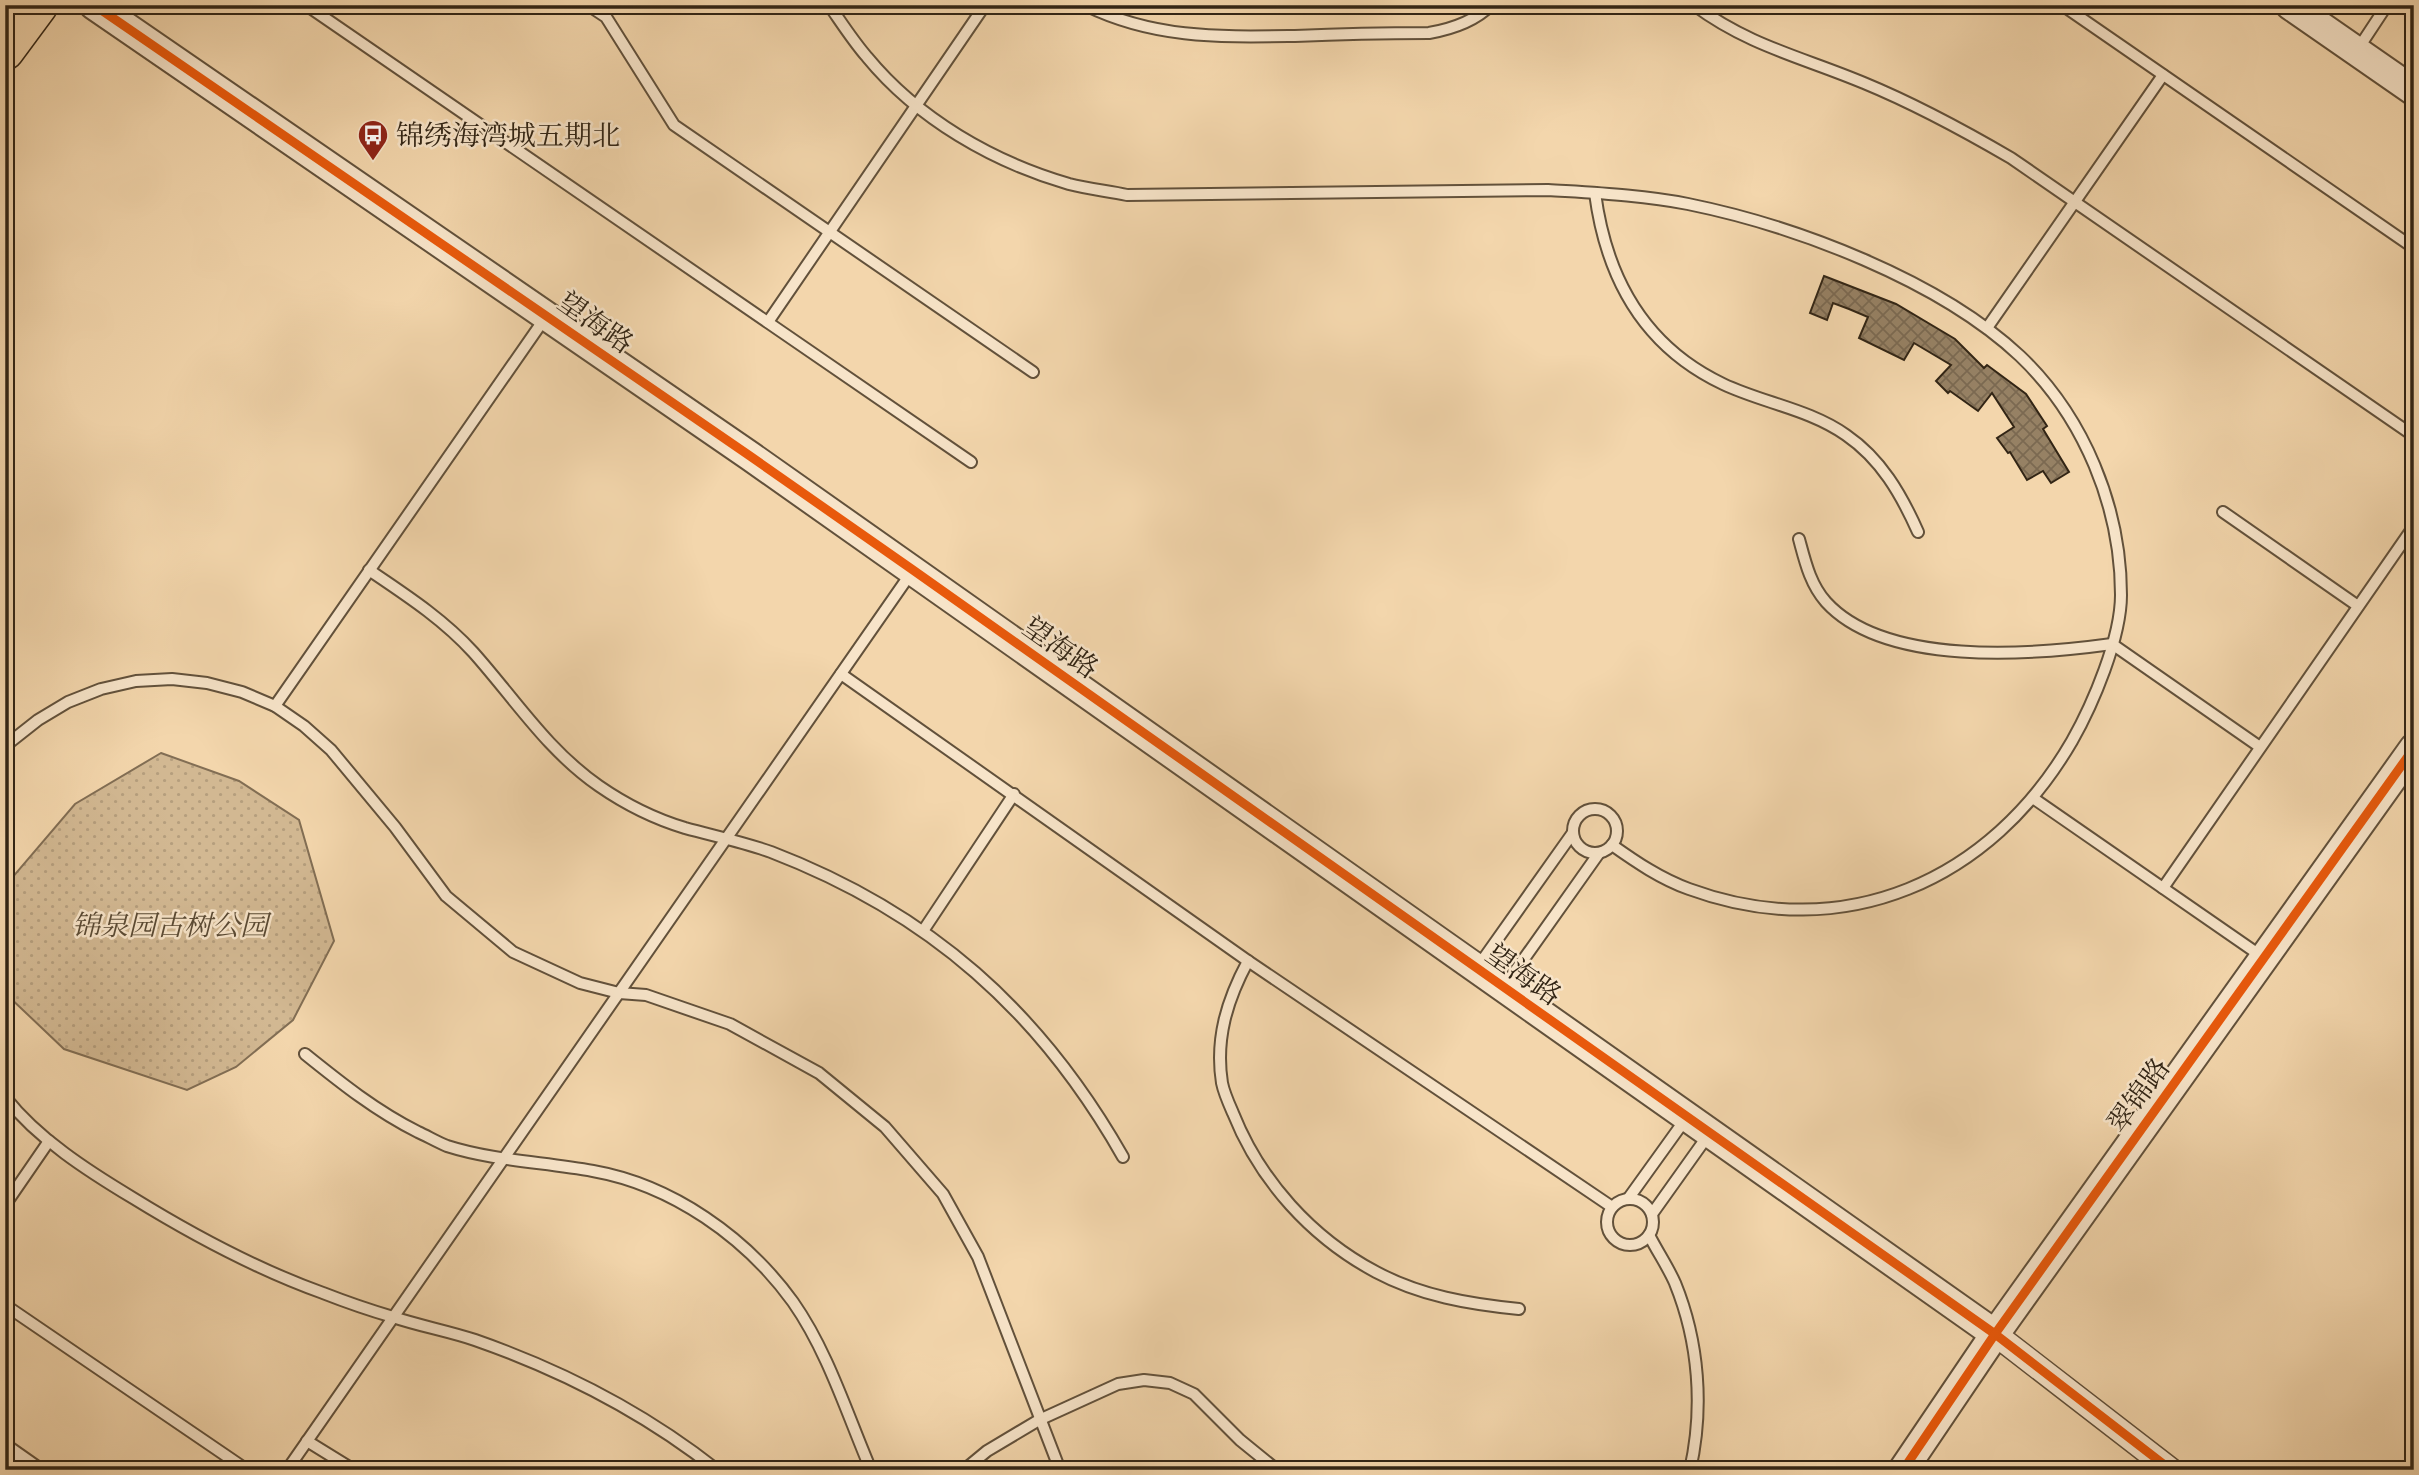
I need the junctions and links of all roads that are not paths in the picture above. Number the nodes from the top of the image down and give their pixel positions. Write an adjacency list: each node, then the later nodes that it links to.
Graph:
1 (39, 5): 13 (highway)
2 (94, 5): 22 (street, 望海路)
3 (306, 5): 23 (lane)
4 (588, 5): 20 (lane)
5 (829, 5): 17 (lane)
6 (985, 5): 17 (lane)
7 (1085, 5): 8 (lane)
8 (1492, 5)
9 (1694, 5): 19 (lane)
10 (2062, 5): 15 (lane)
11 (2290, 5): 14 (street)
12 (2387, 5): 14 (lane)
13 (5, 51)
14 (2356, 51): 16 (street)
15 (2163, 75): 19 (lane); 21 (lane)
16 (2414, 91)
17 (916, 106): 18 (lane); 20 (lane)
18 (1595, 193): 24 (lane); 30 (lane)
19 (2074, 202): 24 (lane); 26 (lane)
20 (830, 232): 23 (lane); 25 (lane)
21 (2414, 248)
22 (547, 316): 32 (lane); 33 (street, 望海路)
23 (768, 322): 27 (lane)
24 (1987, 328): 35 (lane)
25 (1033, 372)
26 (2414, 436)
27 (971, 462)
28 (2223, 512): 34 (lane)
29 (2414, 526): 34 (lane)
30 (1919, 532)
31 (1799, 538): 35 (lane)
32 (369, 570): 37 (lane); 44 (lane)
33 (913, 570): 36 (lane); 51 (street, 望海路)
34 (2358, 606): 39 (lane)
35 (2112, 645): 39 (lane); 42 (lane)
36 (841, 674): 41 (lane); 44 (lane)
37 (275, 706): 38 (lane); 53 (lane)
38 (5, 746)
39 (2260, 747): 47 (lane)
40 (2414, 748): 49 (street, 翠锦路)
41 (1014, 794): 48 (lane); 50 (lane)
42 (2033, 799): 45 (lane); 47 (lane)
43 (1573, 834): 45 (lane); 46 (lane); 51 (lane)
44 (726, 838): 48 (lane); 53 (lane)
45 (1612, 845): 46 (lane)
46 (1599, 853): 52 (lane)
47 (2163, 888): 49 (lane)
48 (923, 931): 59 (lane)
49 (2264, 958): 69 (street, 翠锦路)
50 (1248, 961): 63 (lane); 67 (lane)
51 (1477, 968): 52 (street, 望海路)
52 (1504, 987): 56 (street, 望海路)
53 (619, 993): 60 (lane); 70 (lane)
54 (305, 1054): 60 (lane)
55 (5, 1097): 58 (lane)
56 (1687, 1117): 57 (street, 望海路); 61 (lane)
57 (1710, 1133): 64 (lane); 69 (street, 望海路)
58 (49, 1141): 62 (lane); 68 (lane)
59 (1124, 1157)
60 (504, 1158): 68 (lane); 80 (lane)
61 (1628, 1199): 63 (lane); 64 (lane)
62 (5, 1205)
63 (1612, 1207): 65 (lane)
64 (1652, 1214): 65 (lane)
65 (1649, 1235): 84 (lane)
66 (5, 1305): 76 (lane)
67 (1519, 1309)
68 (393, 1318): 71 (lane); 79 (lane)
69 (1995, 1334): 85 (street, 翠锦路); 86 (street)
70 (1039, 1420): 81 (lane); 82 (lane); 83 (lane)
71 (307, 1441): 77 (lane); 78 (lane)
72 (5, 1444): 75 (lane)
73 (5, 1451): 74 (lane)
74 (28, 1470)
75 (42, 1470)
76 (247, 1470)
77 (287, 1470)
78 (355, 1470)
79 (717, 1470)
80 (871, 1470)
81 (964, 1470)
82 (1060, 1470)
83 (1277, 1470)
84 (1690, 1470)
85 (1903, 1470)
86 (2171, 1470)

